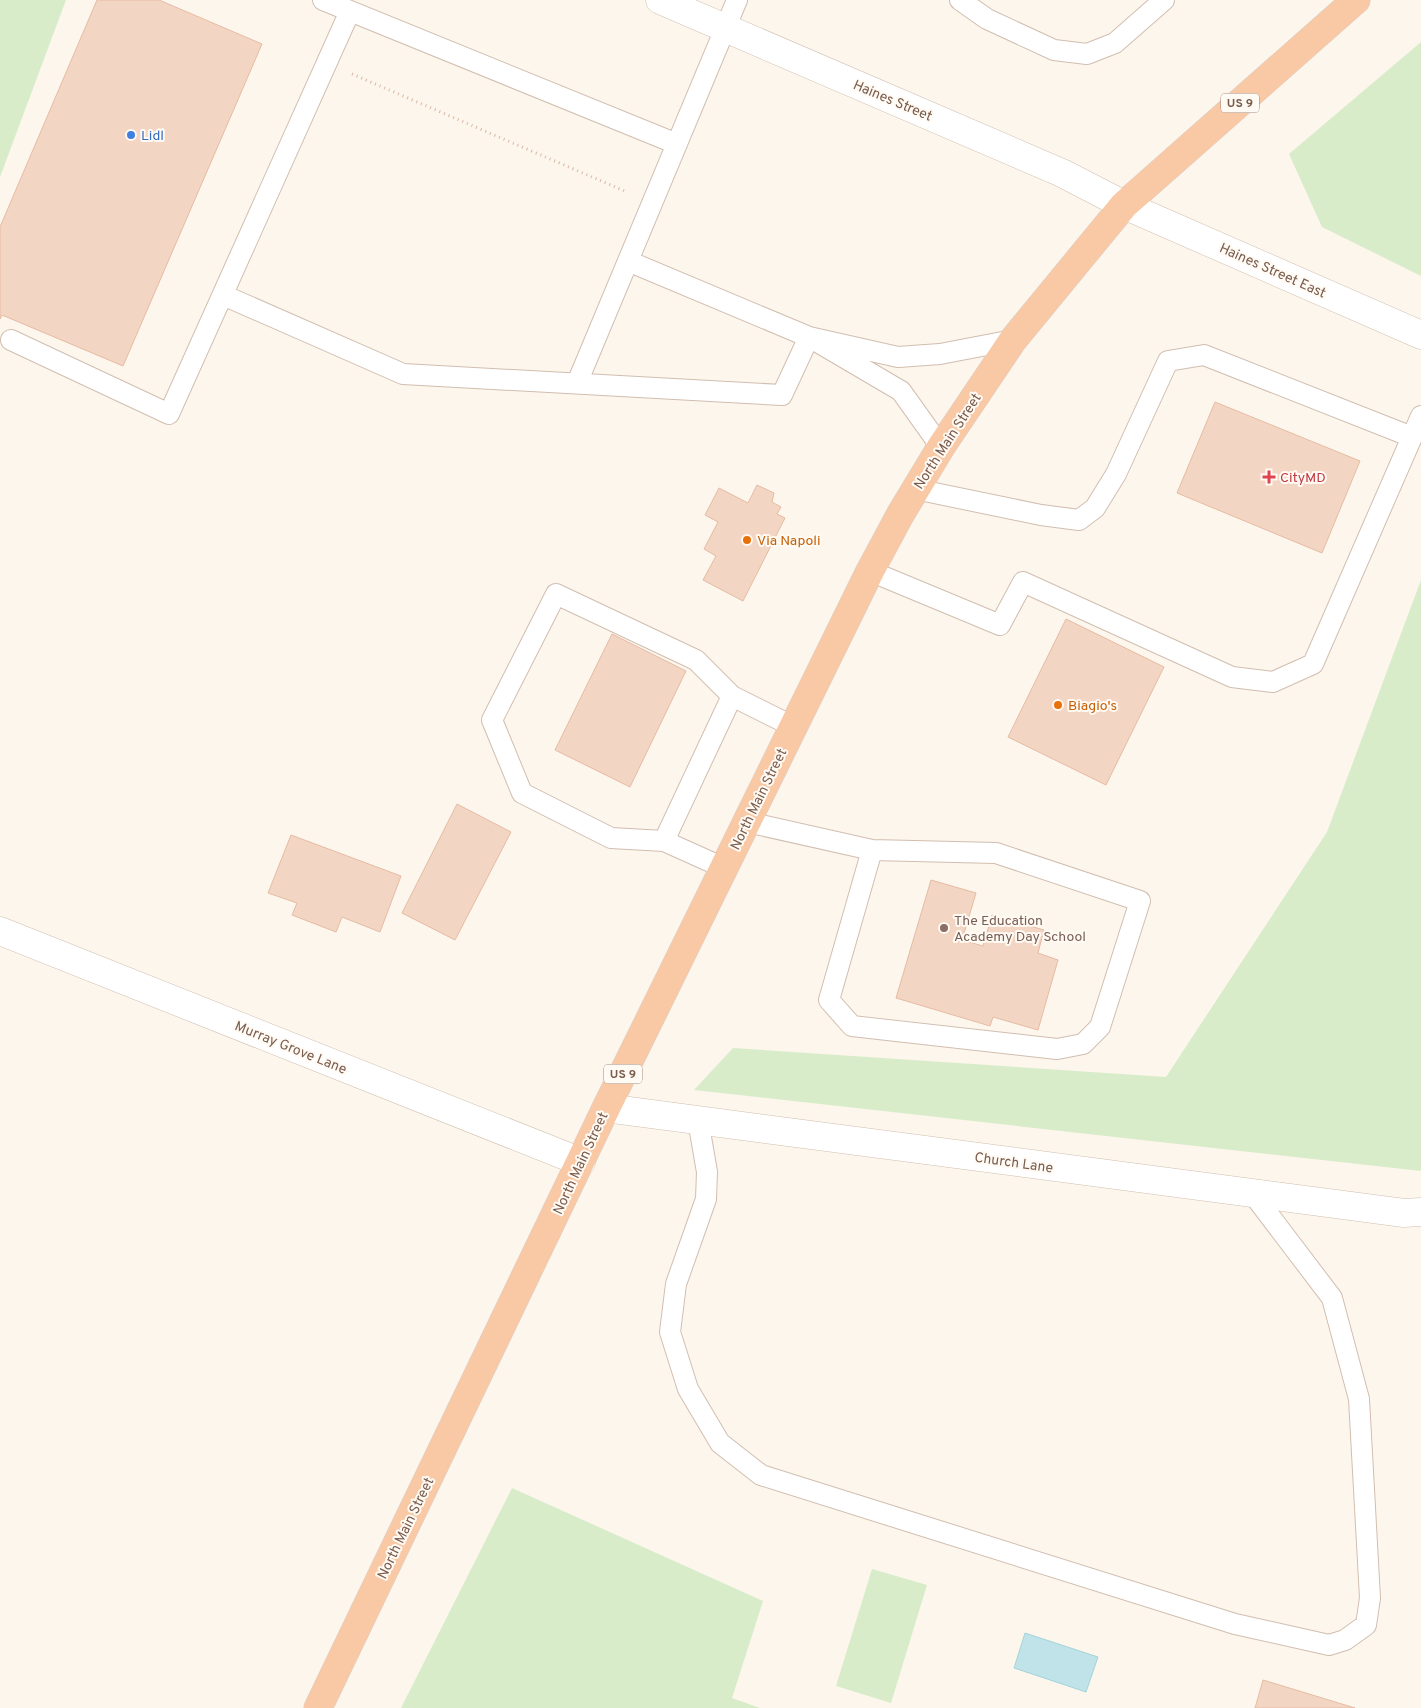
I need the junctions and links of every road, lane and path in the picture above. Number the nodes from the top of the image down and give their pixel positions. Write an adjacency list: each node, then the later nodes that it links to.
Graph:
1 (323, 0): 7 (lane)
2 (660, 0): 8 (street, Haines Street)
3 (737, 0): 8 (lane)
4 (960, 0): 5 (lane)
5 (1164, 0)
6 (1356, 0): 12 (highway, North Main Street / US 9)
7 (350, 11): 10 (lane); 14 (lane)
8 (725, 27): 10 (lane); 12 (street, Haines Street)
9 (352, 73): 11 (path)
10 (677, 144): 13 (lane)
11 (629, 193)
12 (1124, 205): 15 (street, Haines Street East); 18 (highway, North Main Street / US 9)
13 (628, 261): 16 (lane); 19 (lane)
14 (222, 295): 17 (lane); 19 (lane)
15 (1421, 335)
16 (809, 337): 18 (lane); 19 (lane); 22 (lane)
17 (11, 340)
18 (1013, 340): 22 (highway, North Main Street / US 9)
19 (577, 383)
20 (1421, 416): 21 (lane)
21 (1412, 437): 23 (lane); 24 (lane)
22 (941, 447): 23 (highway, North Main Street / US 9)
23 (915, 489): 24 (highway, North Main Street / US 9)
24 (870, 571): 26 (highway, North Main Street / US 9)
25 (732, 696): 26 (lane); 28 (lane); 28 (lane)
26 (794, 727): 27 (highway, North Main Street / US 9)
27 (747, 822): 29 (lane); 30 (highway, North Main Street / US 9)
28 (664, 841): 30 (lane)
29 (872, 850): 29 (lane)
30 (724, 868): 32 (highway, North Main Street / US 9)
31 (0, 931): 34 (street, Murray Grove Lane)
32 (606, 1108): 33 (street, Church Lane); 34 (highway, North Main Street / US 9)
33 (698, 1120): 35 (street, Church Lane); 35 (lane)
34 (581, 1162): 37 (highway, North Main Street / US 9)
35 (1253, 1194): 36 (street, Church Lane)
36 (1421, 1212)
37 (318, 1708)

